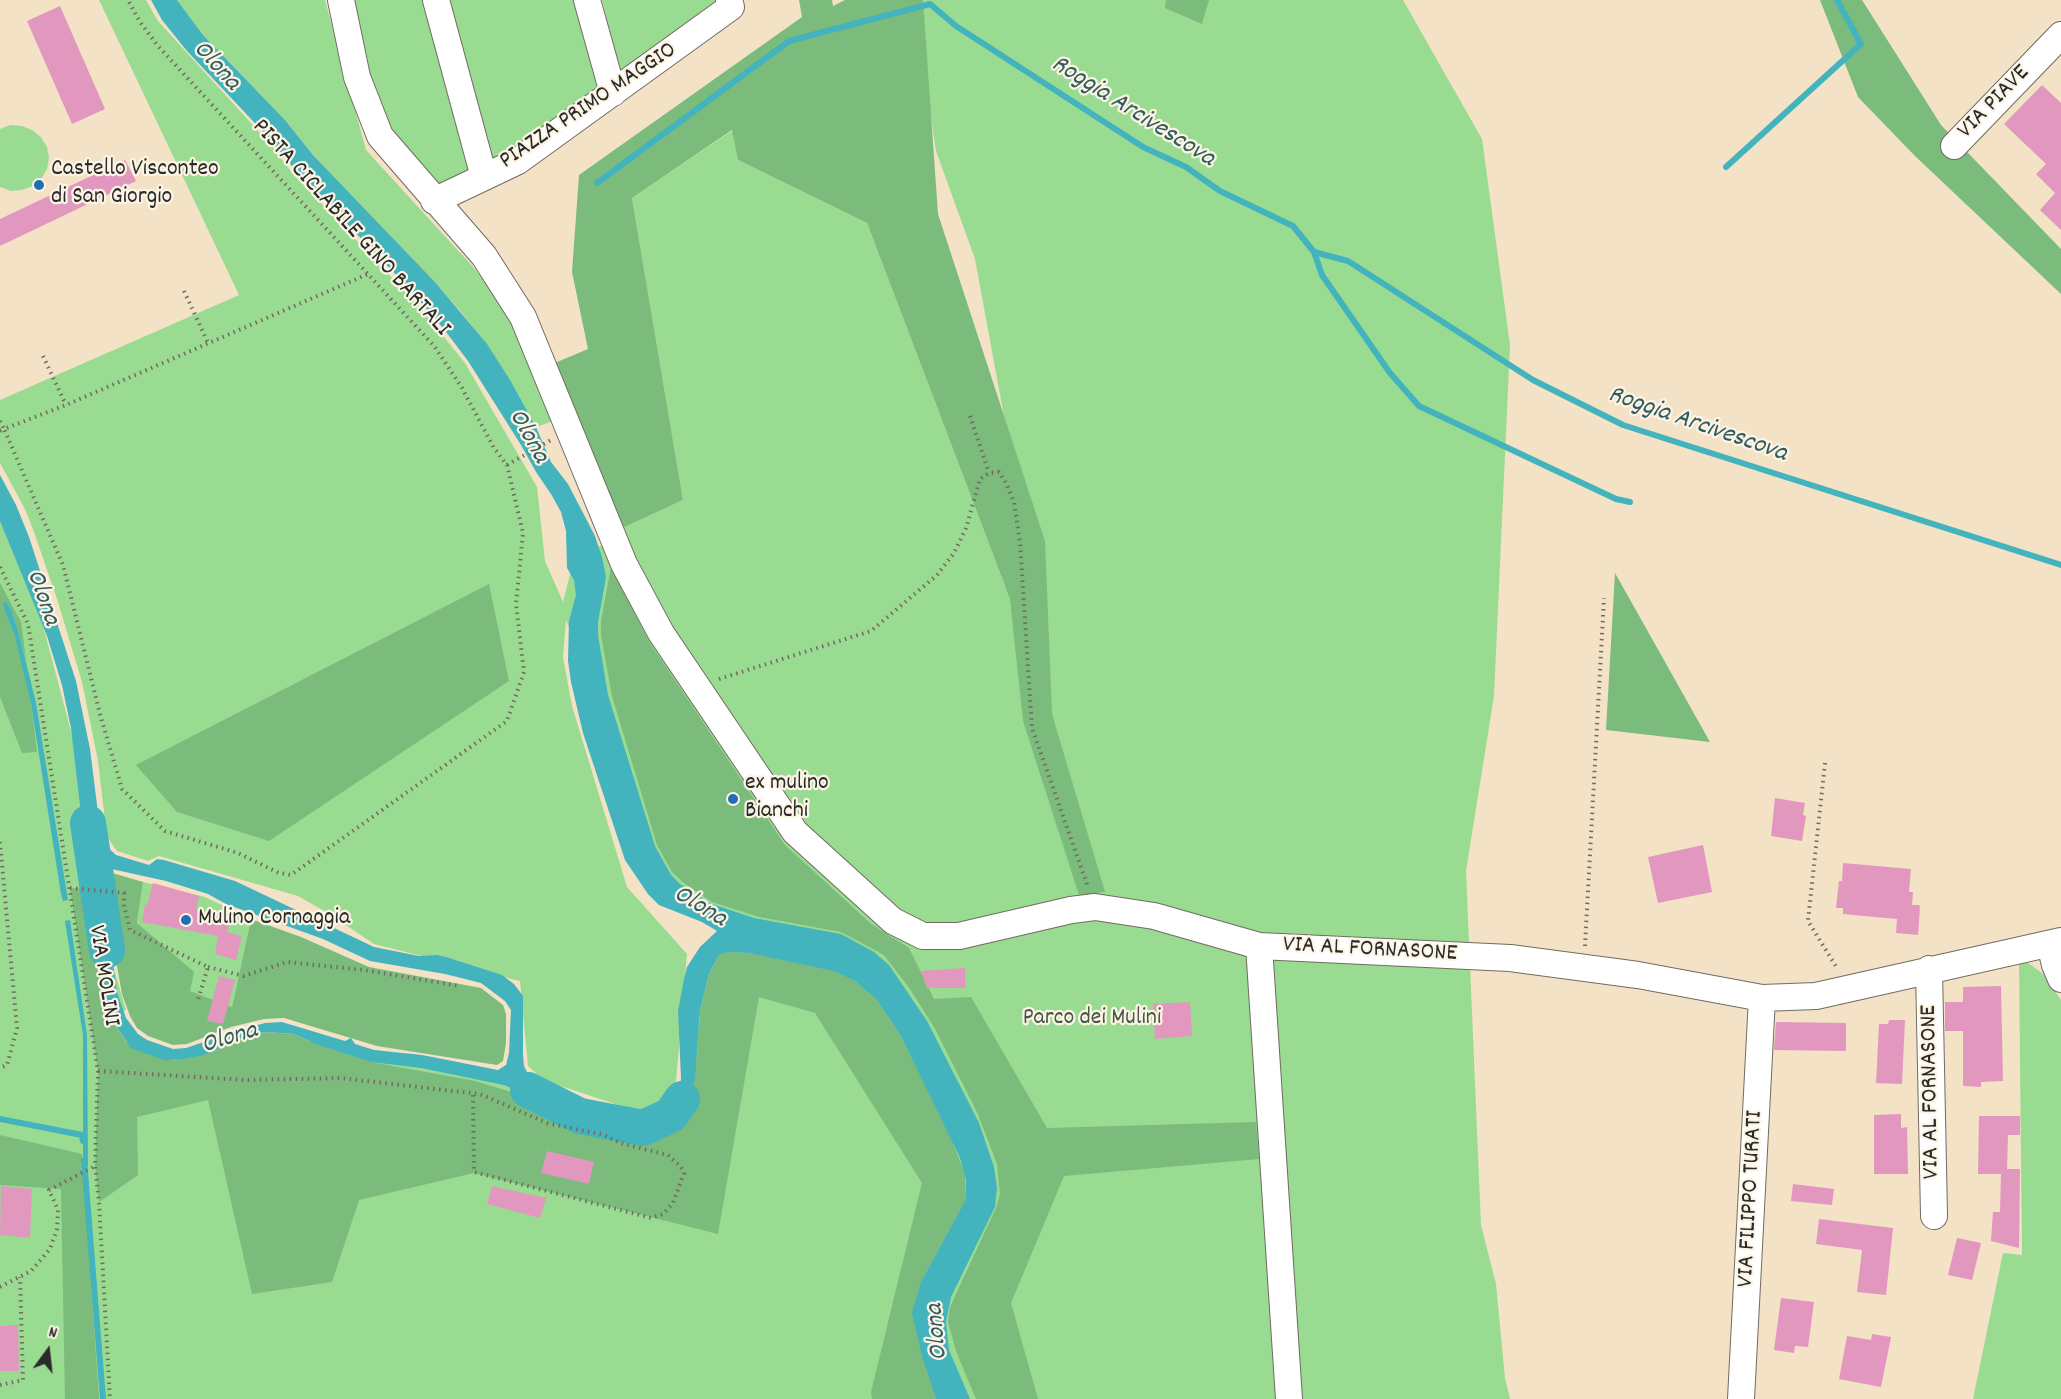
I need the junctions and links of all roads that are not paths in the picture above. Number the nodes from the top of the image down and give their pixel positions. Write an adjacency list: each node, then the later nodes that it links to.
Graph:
1 (341, 0): 9 (street)
2 (436, 0): 8 (street)
3 (587, 0): 6 (street)
4 (729, 0): 6 (street, PIAZZA PRIMO MAGGIO)
5 (2061, 35): 7 (street, VIA PIAVE)
6 (613, 93): 8 (street, PIAZZA PRIMO MAGGIO)
7 (1954, 146)
8 (484, 177): 9 (street, PIAZZA PRIMO MAGGIO)
9 (434, 201): 11 (street)
10 (2055, 942): 12 (street, VIA AL FORNASONE); 13 (street)
11 (1259, 946): 14 (street, VIA AL FORNASONE); 16 (street, VIA AL FORNASONE)
12 (1929, 969): 14 (street, VIA AL FORNASONE); 15 (street, VIA AL FORNASONE)
13 (2061, 979)
14 (1762, 998): 17 (street, VIA FILIPPO TURATI)
15 (1934, 1216)
16 (1289, 1399)
17 (1741, 1399)

